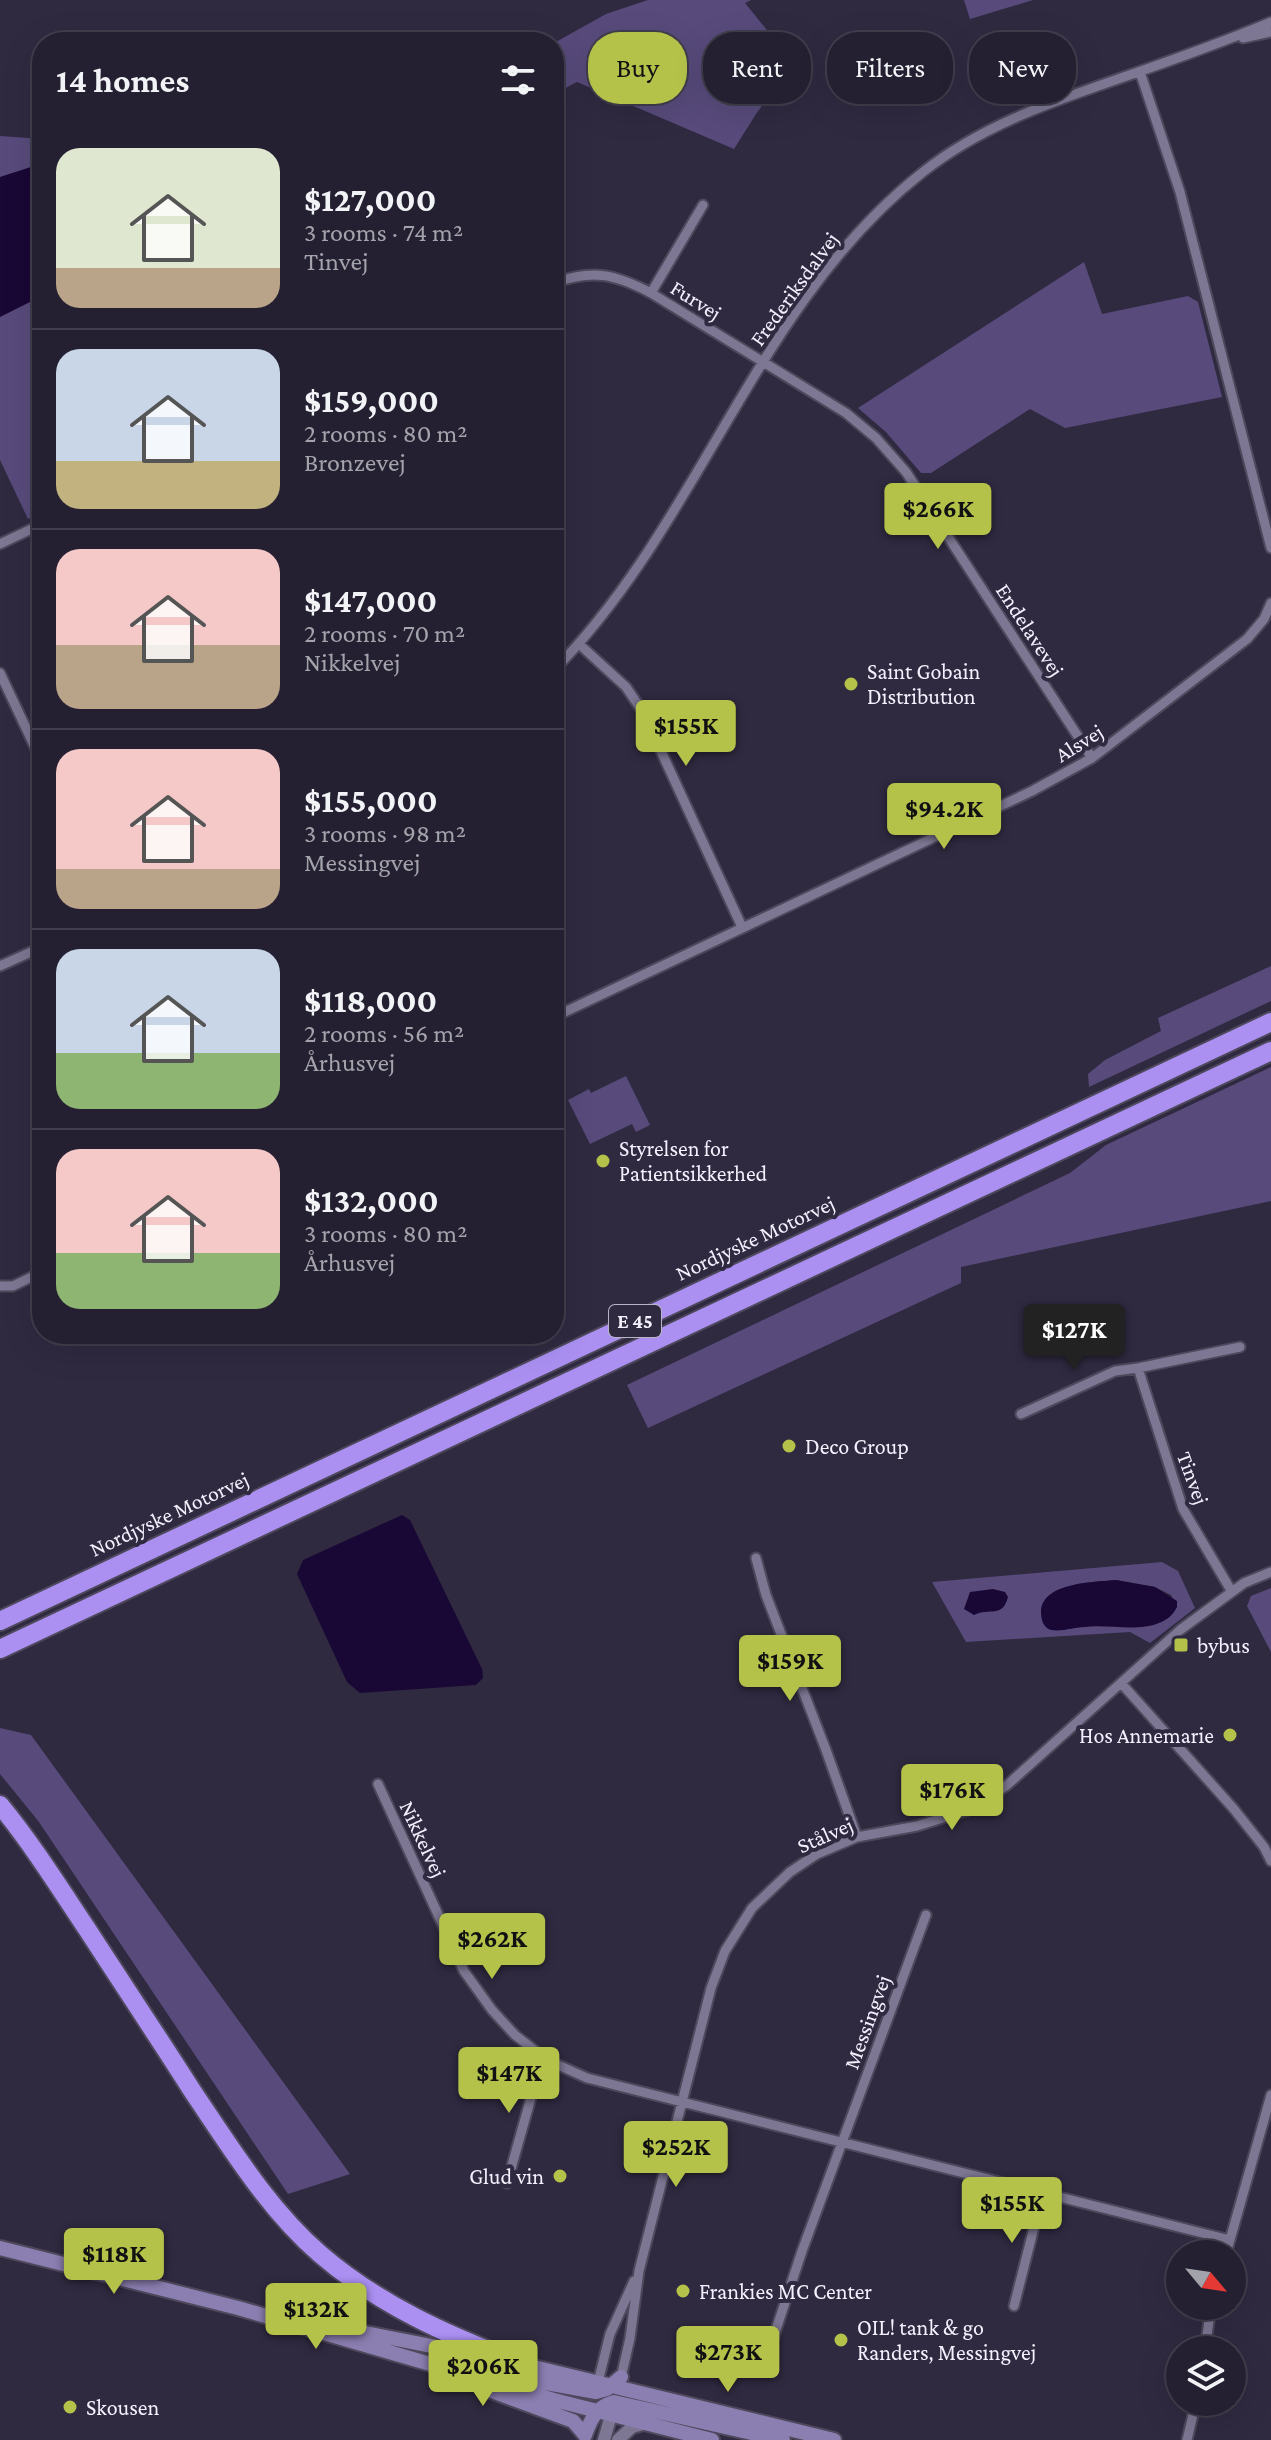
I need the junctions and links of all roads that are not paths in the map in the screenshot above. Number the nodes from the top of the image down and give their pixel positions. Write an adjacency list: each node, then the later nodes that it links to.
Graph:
1 (1271, 22): 3 (street, Frederiksdalvej)
2 (1271, 32): 3 (street, Frederiksdalvej)
3 (1220, 43): 4 (street, Frederiksdalvej)
4 (1140, 72): 8 (street, Frederiksdalvej); 11 (street)
5 (703, 205): 7 (street, Furvej)
6 (564, 279): 7 (street, Furvej)
7 (651, 293): 8 (street, Furvej)
8 (763, 363): 13 (street, Frederiksdalvej); 17 (street, Endelavevej)
9 (32, 529): 10 (street)
10 (0, 544)
11 (1271, 548)
12 (1271, 603): 17 (street, Alsvej)
13 (579, 644): 14 (street, Frederiksdalvej); 18 (street)
14 (564, 660)
15 (0, 673): 16 (street)
16 (32, 741)
17 (1092, 758): 18 (street, Alsvej)
18 (742, 927): 21 (street, Alsvej)
19 (32, 952): 20 (street)
20 (0, 966)
21 (564, 1012)
22 (1271, 1022): 32 (highway, Nordjyske Motorvej / E 45)
23 (1271, 1051): 33 (highway, E 45)
24 (32, 1277): 25 (street)
25 (0, 1286)
26 (1240, 1347): 27 (street)
27 (1138, 1368): 28 (street); 31 (street, Tinvej)
28 (1021, 1414)
29 (756, 1558): 37 (street)
30 (1271, 1572): 31 (street, Stålvej)
31 (1232, 1592): 34 (street, Stålvej)
32 (0, 1621)
33 (0, 1649)
34 (1121, 1683): 37 (street, Stålvej); 38 (street)
35 (378, 1784): 40 (street, Nikkelvej)
36 (0, 1805): 52 (highway)
37 (857, 1837): 42 (street, Stålvej)
38 (1271, 1861)
39 (926, 1915): 43 (street, Messingvej)
40 (547, 2060): 42 (street, Nikkelvej); 44 (street)
41 (1271, 2095): 46 (street)
42 (681, 2100): 43 (street); 48 (street, Stålvej)
43 (842, 2141): 45 (street); 53 (street, Messingvej)
44 (507, 2183)
45 (1043, 2192): 46 (street); 49 (street)
46 (1230, 2240)
47 (0, 2248): 50 (main road)
48 (639, 2271): 54 (street, Stålvej); 54 (street, Stålvej)
49 (1014, 2306)
50 (238, 2308): 51 (main road); 52 (main road)
51 (405, 2358): 54 (main road); 55 (main road); 58 (main road)
52 (521, 2363): 54 (main road)
53 (765, 2363)
54 (609, 2385): 55 (street); 55 (street); 63 (main road)
55 (603, 2410): 57 (main road); 58 (main road); 59 (street); 62 (main road)
56 (1193, 2416): 64 (street)
57 (643, 2424): 60 (street); 61 (main road)
58 (584, 2438)
59 (604, 2440)
60 (618, 2440)
61 (712, 2440)
62 (783, 2440)
63 (834, 2440)
64 (1187, 2440)

